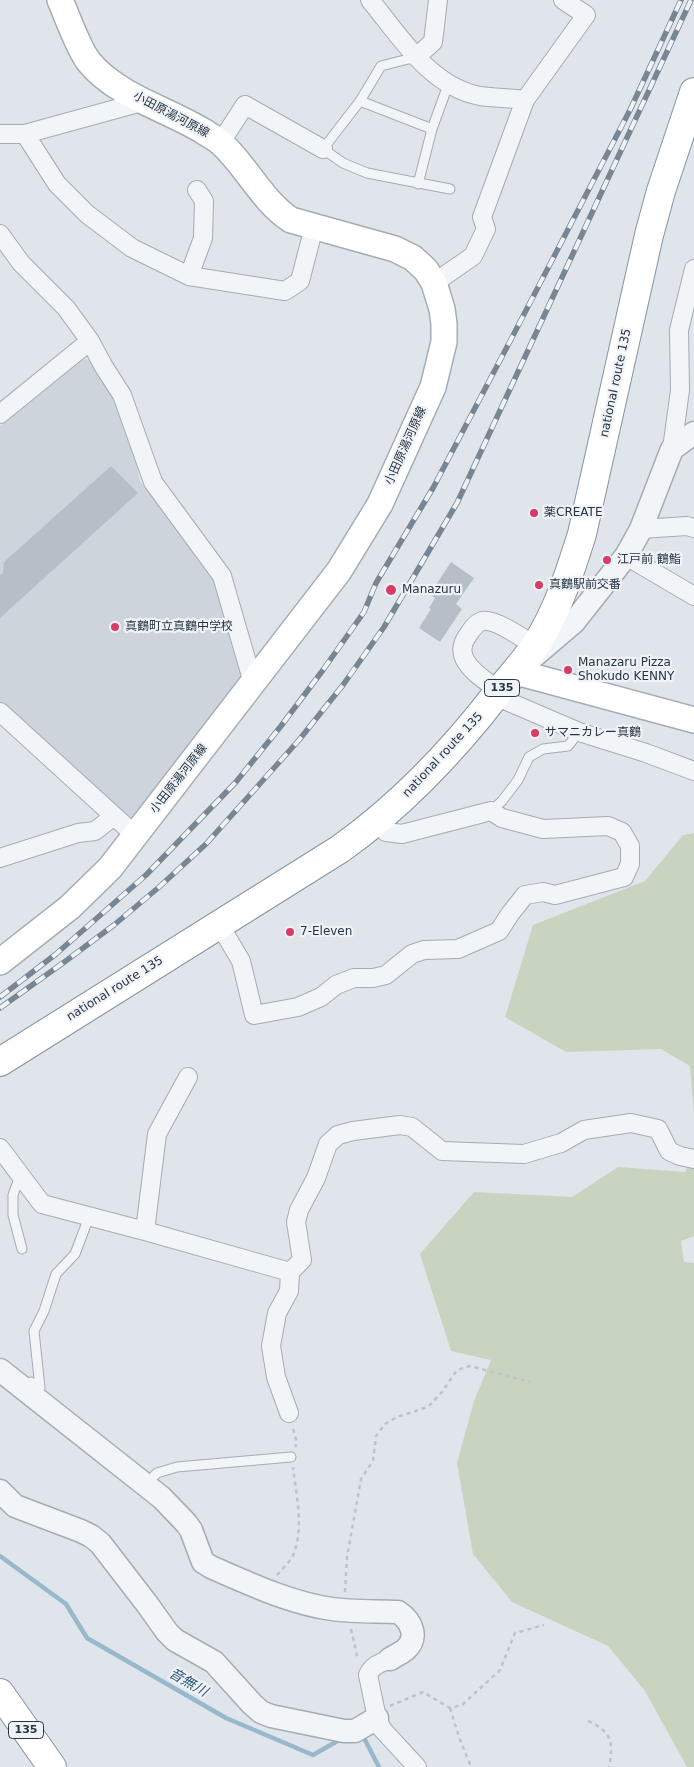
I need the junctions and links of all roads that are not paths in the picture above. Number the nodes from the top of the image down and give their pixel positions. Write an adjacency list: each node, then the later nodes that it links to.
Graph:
1 (60, 0): 10 (main road, 小田原湯河原線)
2 (370, 0): 5 (street)
3 (438, 0): 5 (street)
4 (563, 0): 8 (street)
5 (416, 57): 6 (street); 9 (lane)
6 (448, 85): 8 (street); 11 (lane)
7 (694, 92): 34 (highway, national route 135 / 135)
8 (525, 100): 25 (street)
9 (360, 101): 11 (lane); 15 (lane)
10 (145, 102): 13 (street); 14 (main road, 小田原湯河原線)
11 (432, 129): 16 (lane)
12 (0, 134): 13 (street)
13 (25, 134): 24 (street)
14 (220, 142): 15 (street); 19 (main road, 小田原湯河原線)
15 (323, 149): 16 (lane)
16 (418, 184): 18 (lane)
17 (196, 190): 24 (street)
18 (450, 190)
19 (314, 227): 24 (street); 25 (main road, 小田原湯河原線)
20 (0, 234): 22 (street)
21 (0, 259): 22 (street)
22 (22, 262): 26 (street)
23 (694, 269): 29 (street)
24 (189, 276)
25 (434, 283): 35 (main road, 小田原湯河原線)
26 (90, 341): 27 (street); 35 (street)
27 (0, 414)
28 (694, 433): 29 (street)
29 (672, 449): 31 (street)
30 (694, 528): 31 (street)
31 (641, 529): 32 (street)
32 (626, 556): 33 (street); 36 (street)
33 (694, 596)
34 (535, 646): 36 (highway, national route 135 / 135); 36 (street)
35 (253, 683): 44 (main road, 小田原湯河原線)
36 (504, 686): 38 (main road); 39 (street); 43 (highway, national route 135 / 135)
37 (0, 712): 42 (street)
38 (694, 720)
39 (579, 732): 40 (street); 41 (lane)
40 (694, 771)
41 (491, 811): 43 (street); 46 (street)
42 (114, 816): 44 (street); 45 (street)
43 (377, 821): 46 (highway, national route 135 / 135)
44 (136, 836): 47 (main road, 小田原湯河原線)
45 (0, 858)
46 (219, 924): 48 (highway, national route 135 / 135)
47 (0, 962)
48 (0, 1062)
49 (188, 1077): 54 (street)
50 (0, 1148): 52 (street)
51 (694, 1159): 56 (street)
52 (21, 1175): 53 (street); 55 (lane)
53 (89, 1217): 54 (street); 57 (lane)
54 (145, 1231): 56 (street)
55 (22, 1249)
56 (290, 1272): 58 (street)
57 (6, 1375): 60 (street)
58 (289, 1413)
59 (292, 1457): 60 (lane)
60 (146, 1484): 62 (street)
61 (0, 1491): 64 (street)
62 (390, 1659): 64 (street)
63 (0, 1694): 65 (highway, 135)
64 (377, 1718): 66 (street)
65 (52, 1767)
66 (417, 1767)

